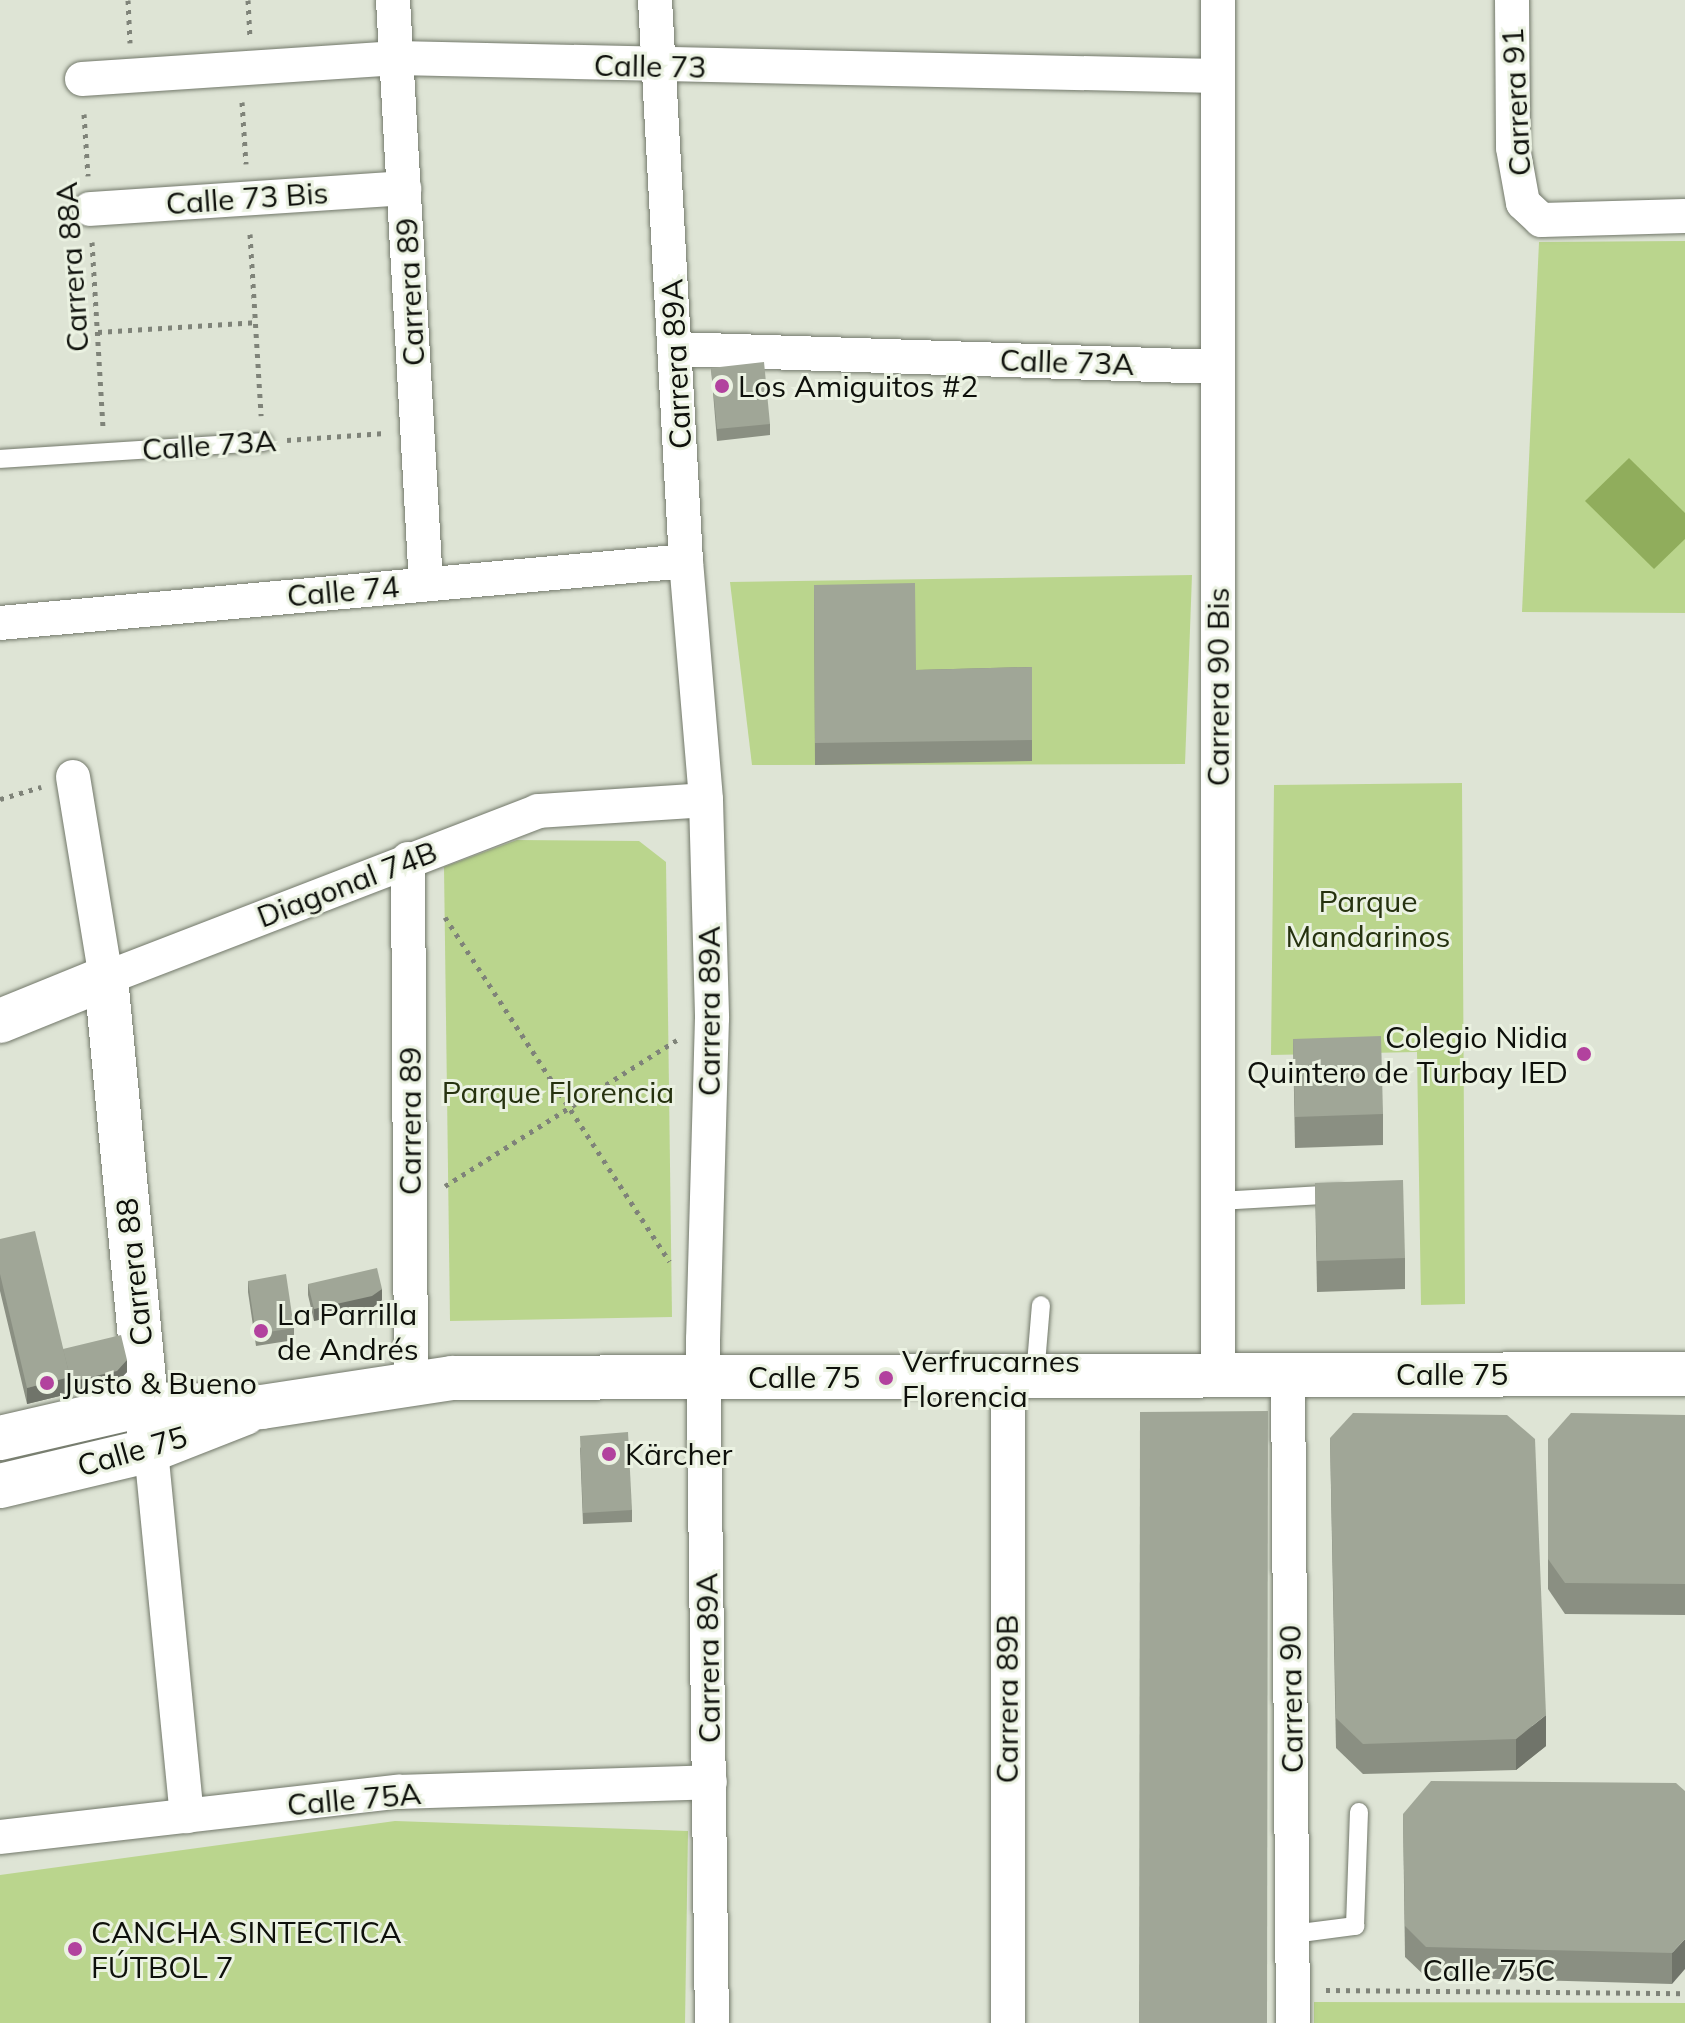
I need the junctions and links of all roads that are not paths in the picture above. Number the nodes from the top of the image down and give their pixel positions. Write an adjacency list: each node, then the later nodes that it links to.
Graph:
1 (393, 0): 5 (street, Carrera 89)
2 (655, 0): 6 (street, Carrera 89A)
3 (1218, 0): 7 (street, Carrera 90 Bis)
4 (1512, 0): 11 (street, Carrera 91)
5 (397, 58): 6 (street, Calle 73); 8 (street, Calle 73); 9 (street, Carrera 89)
6 (656, 67): 7 (street, Calle 73); 12 (street, Carrera 89A)
7 (1218, 76): 13 (street, Carrera 90 Bis)
8 (82, 79)
9 (404, 188): 10 (street, Calle 73 Bis); 17 (street, Carrera 89)
10 (90, 209)
11 (1685, 216)
12 (676, 349): 13 (street, Calle 73A); 16 (street, Carrera 89A)
13 (1217, 367): 25 (street, Carrera 90 Bis)
14 (263, 442): 15 (lane, Calle 73A)
15 (0, 459)
16 (686, 561): 17 (street, Calle 74); 20 (street, Carrera 89A)
17 (426, 584): 18 (street, Calle 74)
18 (0, 623)
19 (73, 777): 22 (street, Carrera 88)
20 (706, 800): 21 (street, Diagonal 74B); 31 (street, Carrera 89A)
21 (408, 859): 22 (street, Diagonal 74B); 32 (street, Carrera 89)
22 (106, 978): 23 (street, Diagonal 74B); 33 (street, Carrera 88)
23 (0, 1021)
24 (1355, 1193): 25 (lane)
25 (1219, 1201): 28 (street, Carrera 90 Bis)
26 (1041, 1305): 30 (lane)
27 (1685, 1374): 29 (street, Calle 75)
28 (1218, 1375): 29 (street, Calle 75); 30 (street, Calle 75)
29 (1288, 1375): 42 (street, Carrera 90)
30 (1022, 1376): 31 (street, Calle 75); 45 (street, Carrera 89B)
31 (704, 1377): 32 (street, Calle 75); 38 (street, Carrera 89A)
32 (411, 1382): 34 (street, Calle 75)
33 (147, 1404): 34 (street, Calle 75); 35 (street, Calle 75); 36 (street, Carrera 88)
34 (262, 1407): 36 (street, Calle 75)
35 (0, 1438)
36 (151, 1450): 37 (street, Calle 75); 40 (street, Carrera 88)
37 (0, 1486)
38 (710, 1782): 40 (street, Calle 75A); 44 (street, Carrera 89A)
39 (1359, 1812): 42 (lane)
40 (187, 1816): 41 (street, Calle 75A)
41 (0, 1837)
42 (1293, 1934): 43 (street, Carrera 90)
43 (1293, 2007)
44 (712, 2023)
45 (1008, 2023)

